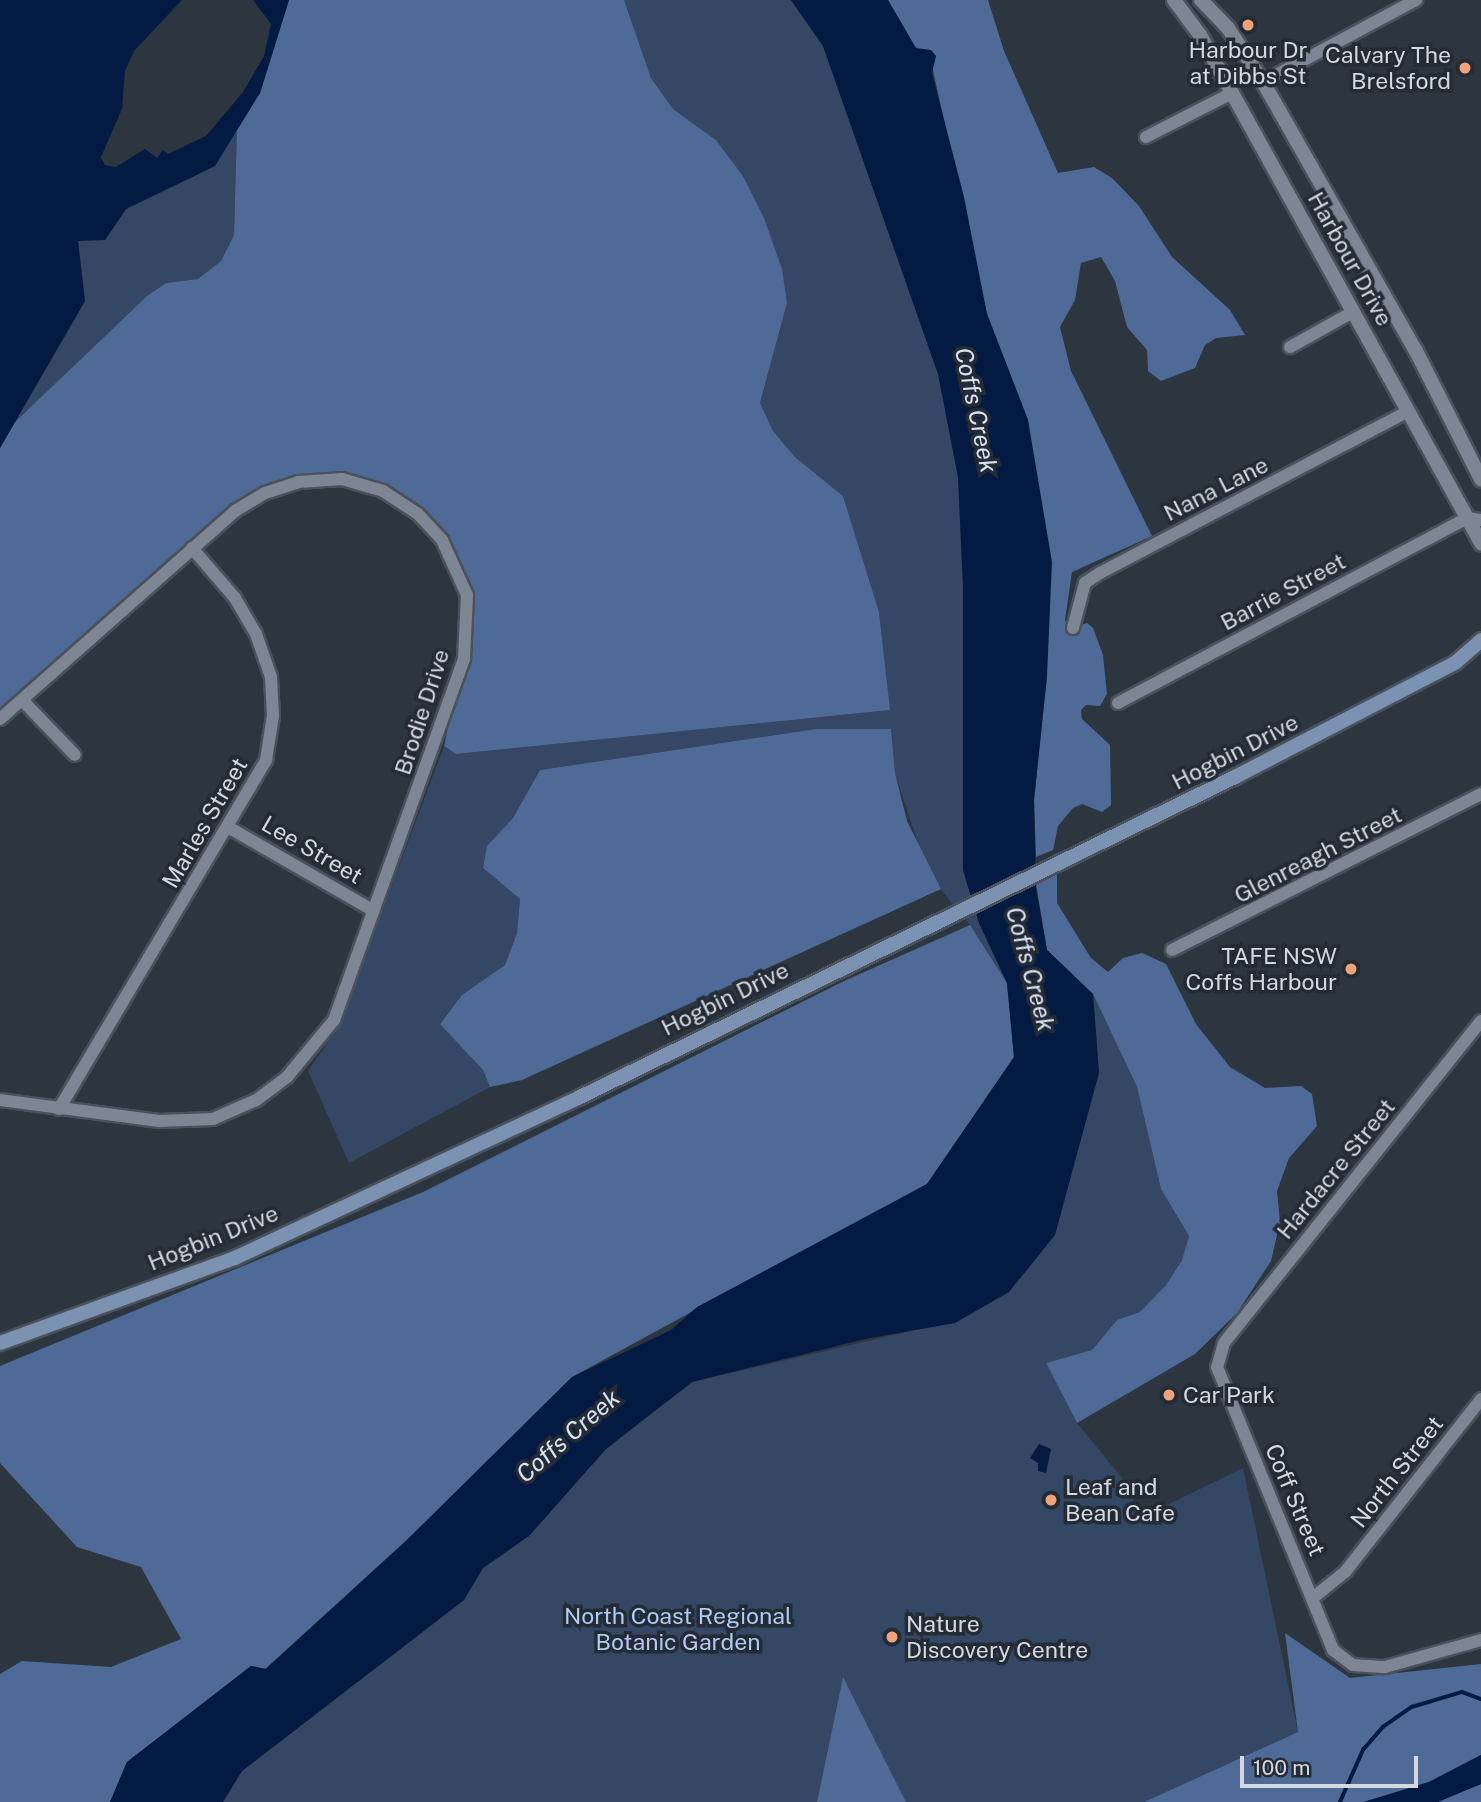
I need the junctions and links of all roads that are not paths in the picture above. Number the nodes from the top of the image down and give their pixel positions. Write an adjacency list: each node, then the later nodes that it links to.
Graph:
1 (1174, 0): 5 (street, Harbour Drive)
2 (1201, 0): 4 (street, Harbour Drive)
3 (1416, 0): 4 (street)
4 (1263, 82): 10 (street, Harbour Drive)
5 (1233, 93): 6 (street); 7 (street, Harbour Drive)
6 (1146, 138)
7 (1353, 312): 8 (street); 9 (street, Harbour Drive)
8 (1290, 347)
9 (1408, 411): 11 (street, Harbour Drive); 14 (street, Nana Lane)
10 (1481, 479)
11 (1474, 519): 12 (street, Harbour Drive); 19 (street, Barrie Street)
12 (1481, 543)
13 (192, 548): 18 (street, Brodie Drive); 23 (street, Marles Street); 24 (street, Brodie Drive)
14 (1073, 628)
15 (1481, 640): 17 (main road, Hogbin Drive)
16 (1481, 658): 17 (main road, Hogbin Drive)
17 (1455, 663): 29 (main road, Hogbin Drive)
18 (22, 700): 20 (street, Brodie Drive); 21 (street)
19 (1118, 703)
20 (0, 719)
21 (75, 755)
22 (1481, 794): 25 (street, Glenreagh Street)
23 (228, 827): 24 (street, Lee Street); 28 (street, Marles Street)
24 (374, 911): 28 (street, Brodie Drive)
25 (1172, 950)
26 (1481, 1021): 30 (street, Hardacre Street)
27 (0, 1100): 28 (street, Brodie Drive)
28 (59, 1109)
29 (0, 1343)
30 (1224, 1343): 32 (street, Coff Street)
31 (1481, 1399): 32 (street, North Street)
32 (1314, 1597): 33 (street, Coff Street)
33 (1481, 1640)

